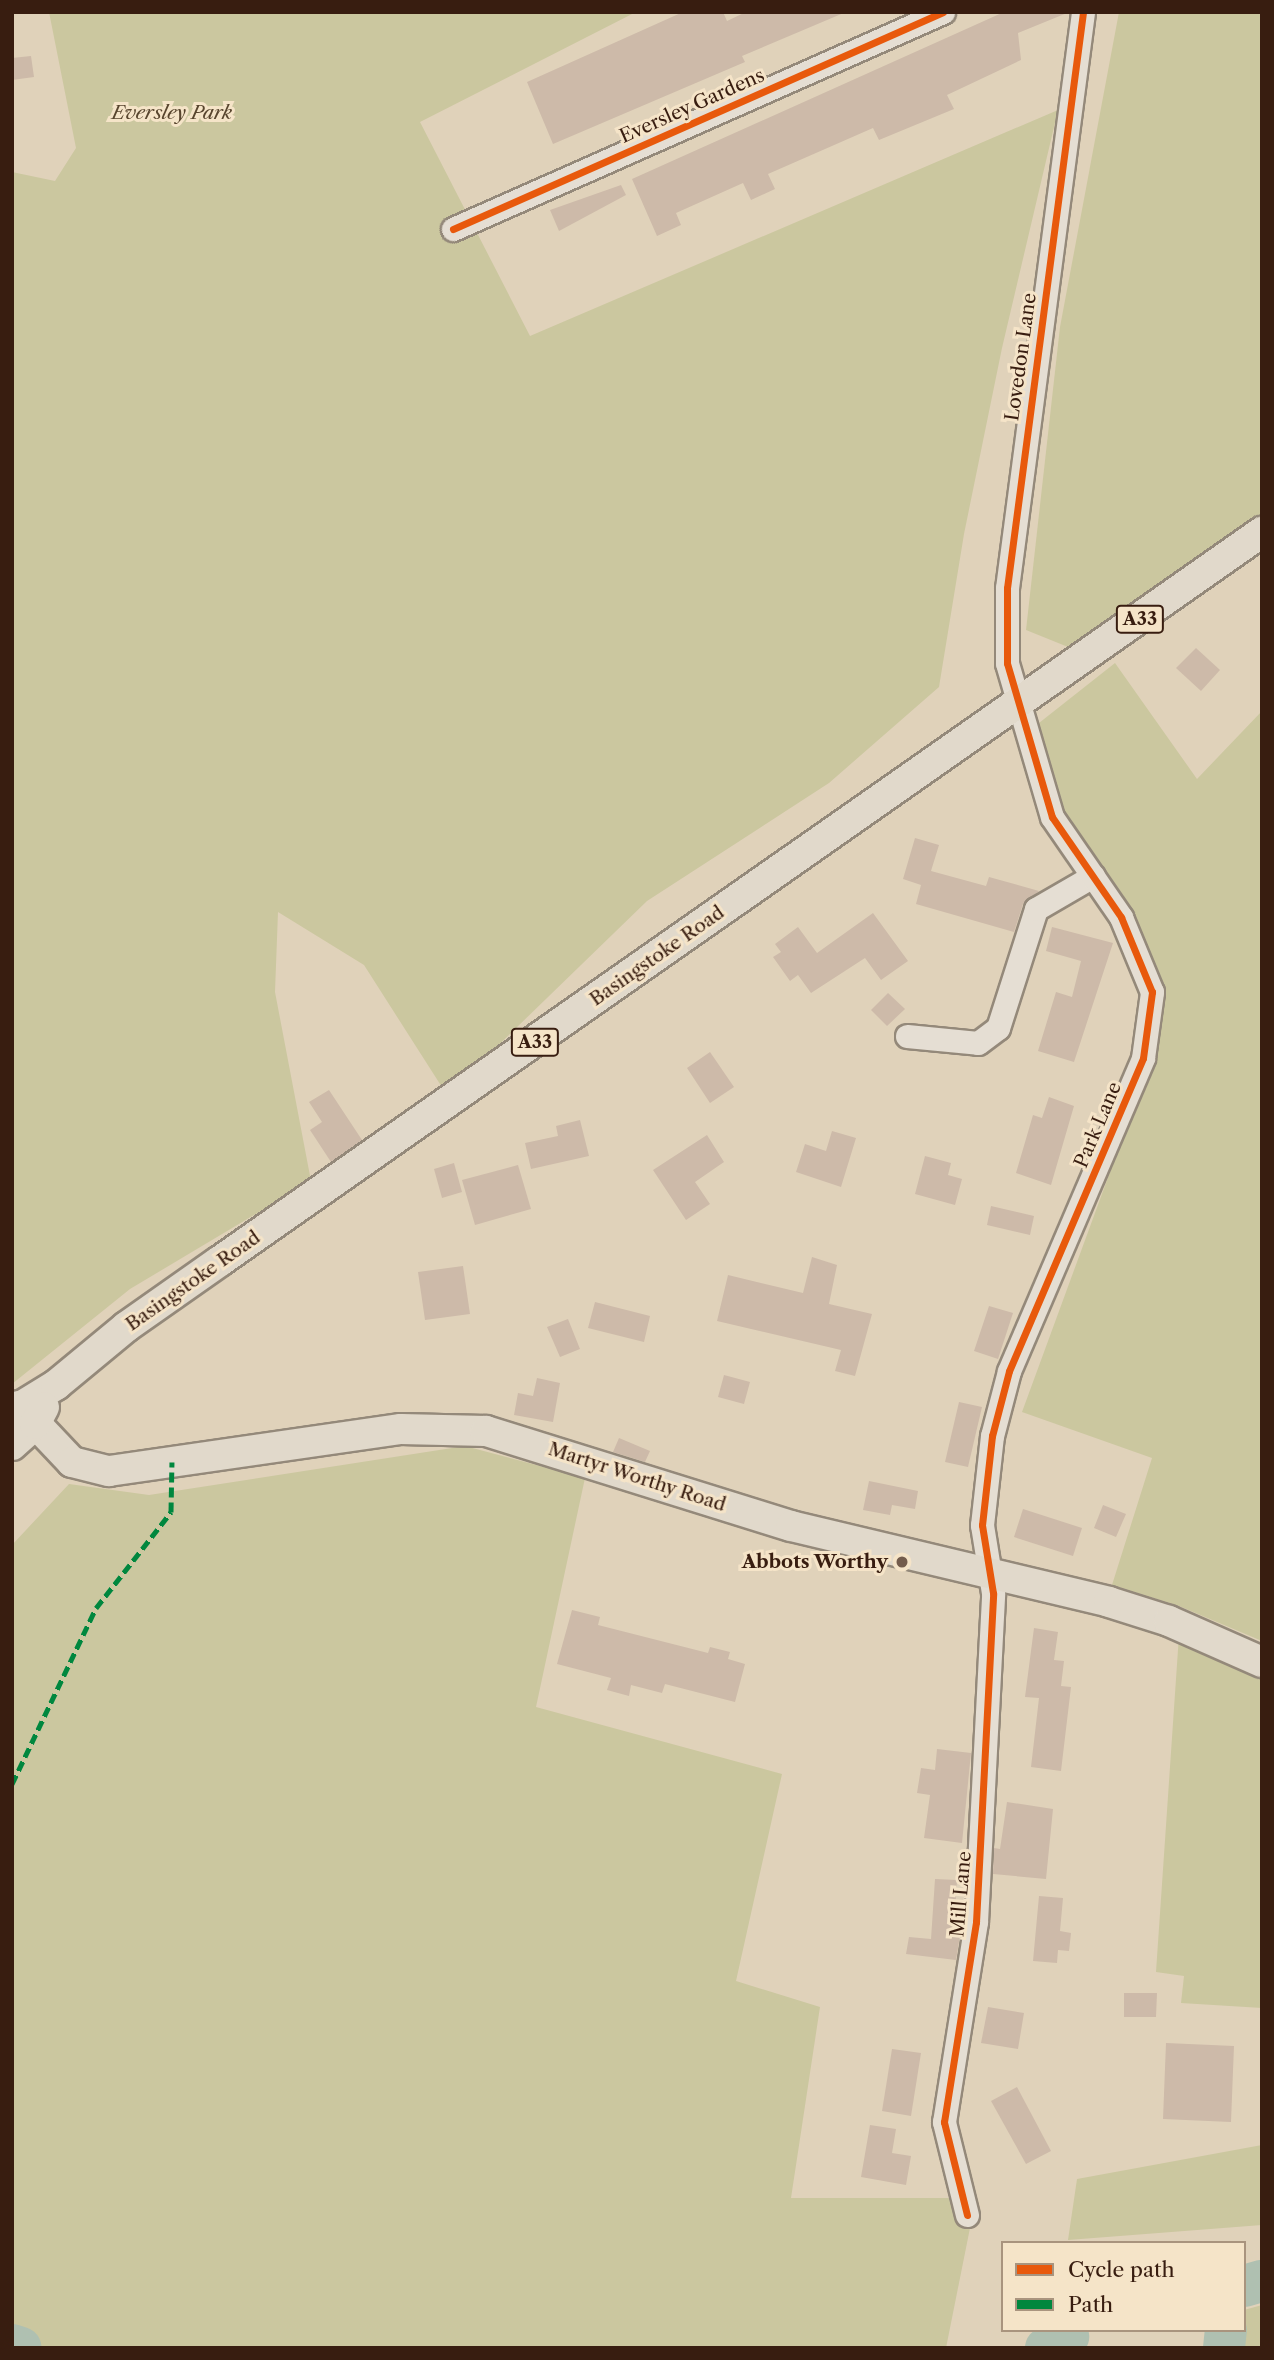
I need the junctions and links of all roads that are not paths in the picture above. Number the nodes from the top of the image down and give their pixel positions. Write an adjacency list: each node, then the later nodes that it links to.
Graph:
1 (943, 12): 3 (street, Eversley Gardens)
2 (1083, 12): 5 (street, Lovedon Lane)
3 (453, 229)
4 (1262, 532): 5 (main road, Basingstoke Road / A33)
5 (1019, 706): 6 (street, Park Lane); 8 (main road, Basingstoke Road / A33)
6 (1093, 876): 7 (street); 10 (street, Park Lane)
7 (907, 1036)
8 (22, 1414): 9 (main road, Basingstoke Road / A33); 10 (main road, Martyr Worthy Road)
9 (12, 1445)
10 (986, 1571): 11 (main road, Martyr Worthy Road); 12 (street, Mill Lane)
11 (1262, 1662)
12 (967, 2215)

